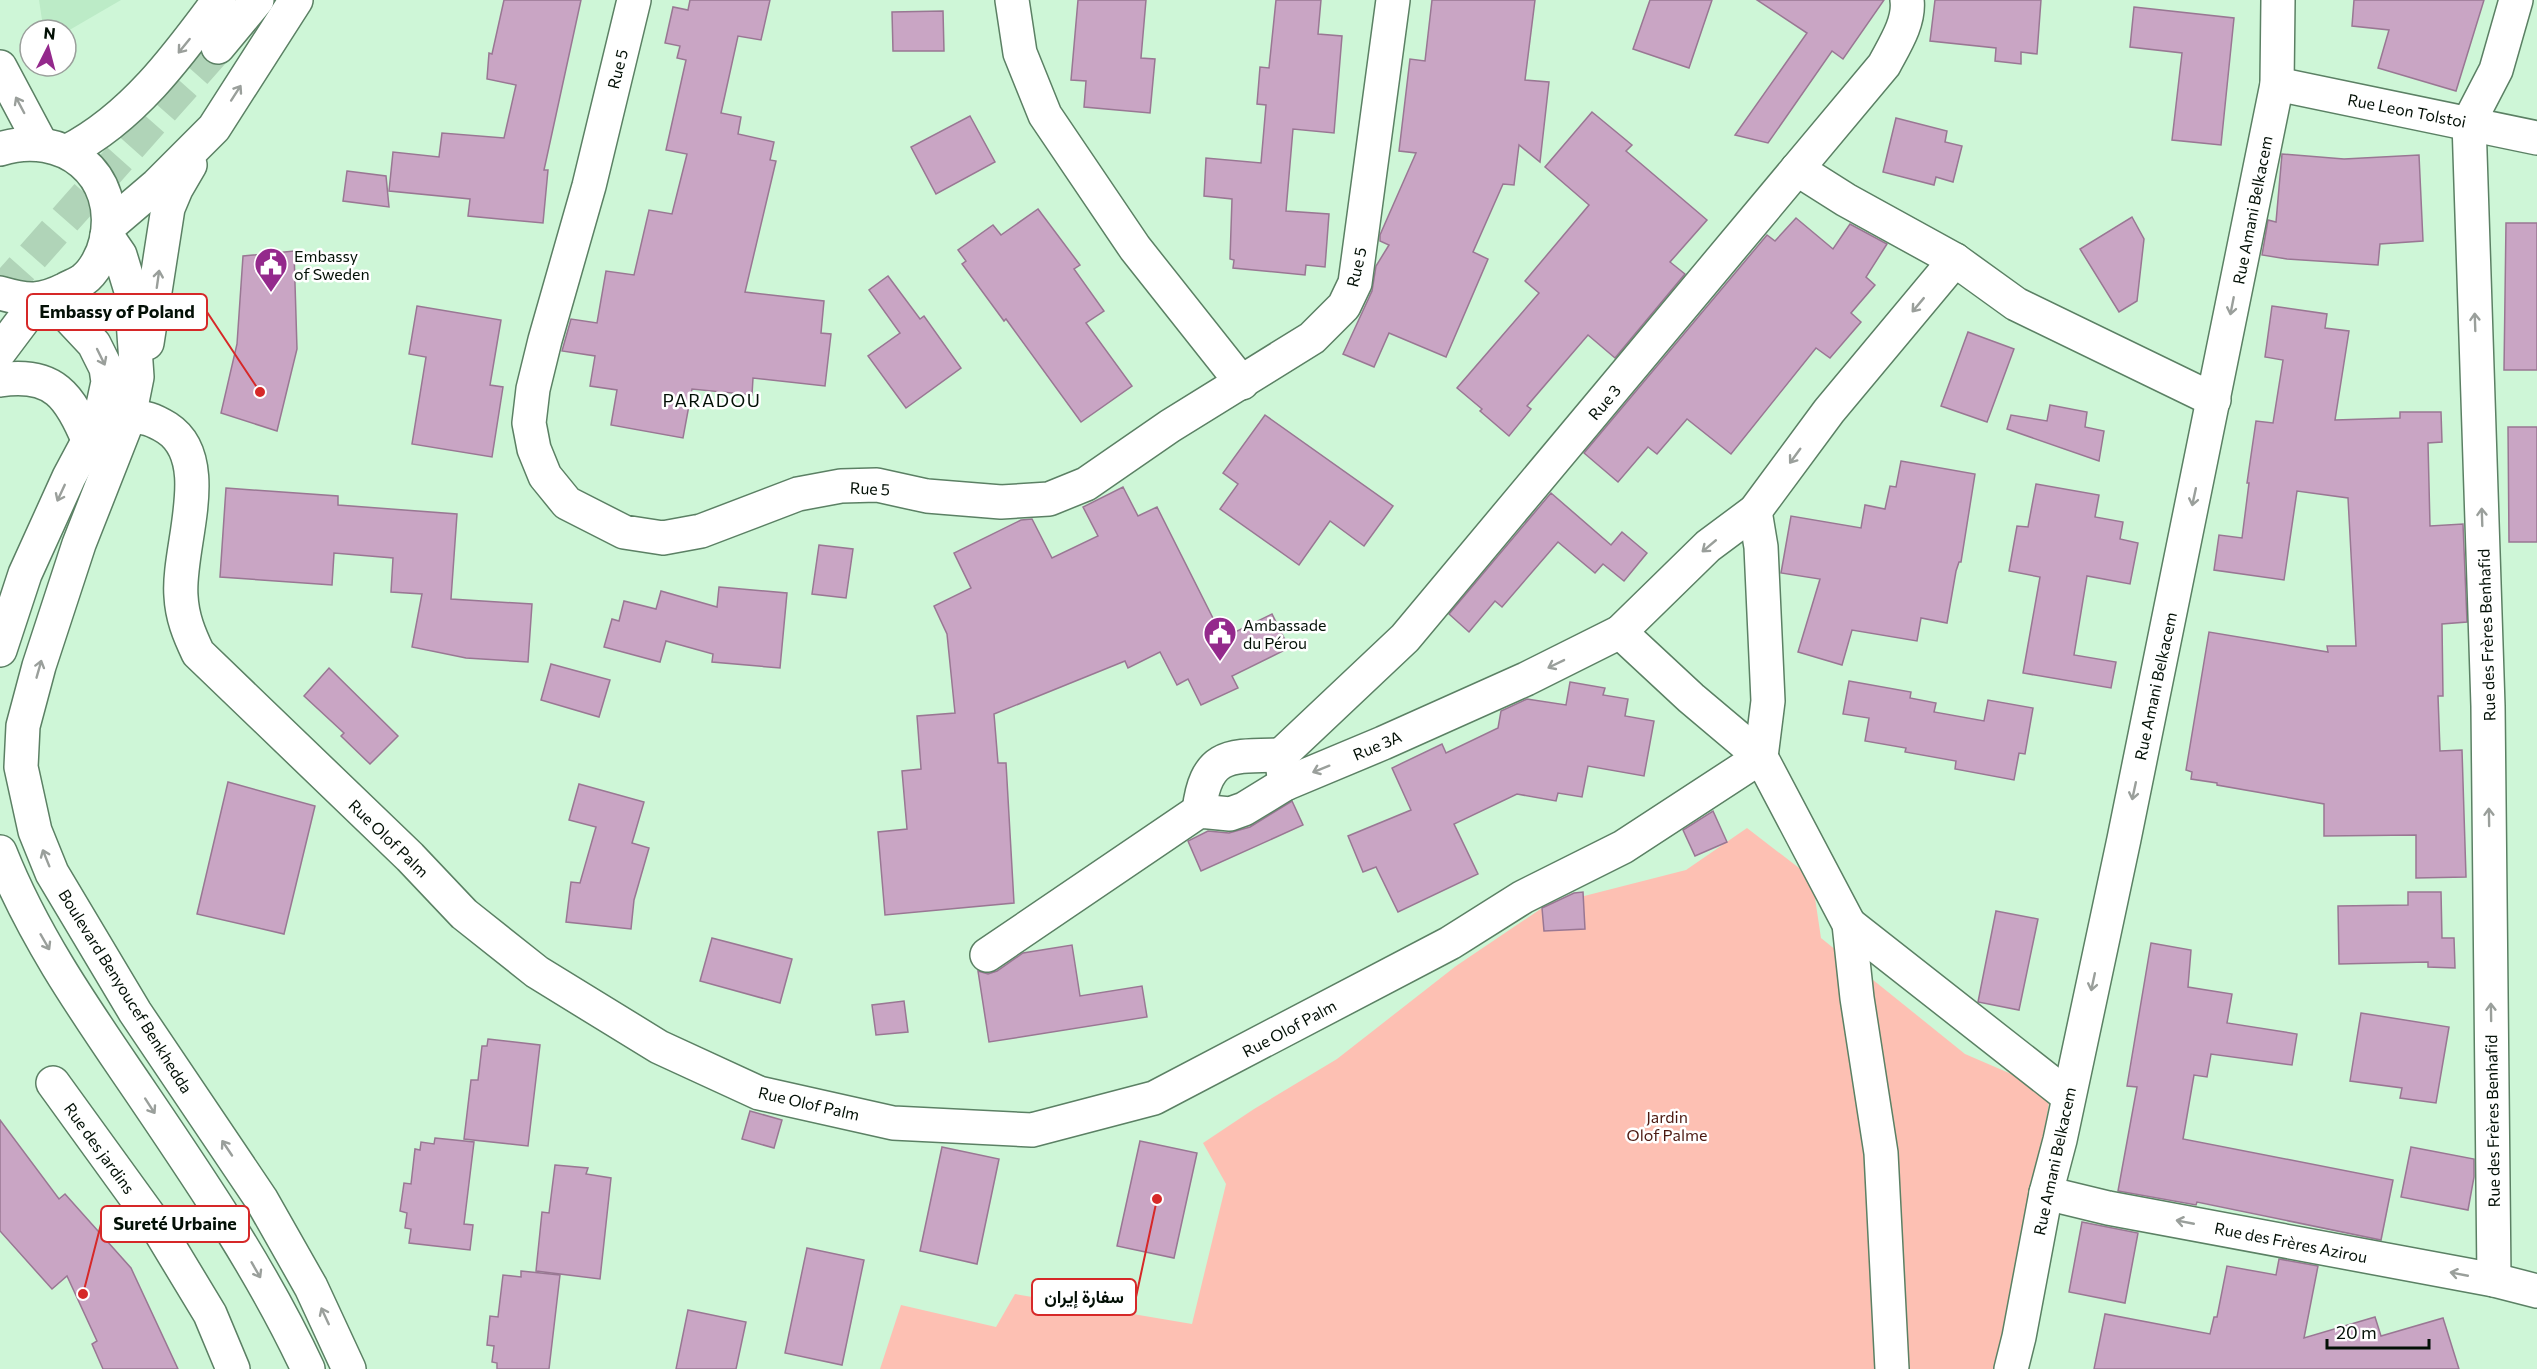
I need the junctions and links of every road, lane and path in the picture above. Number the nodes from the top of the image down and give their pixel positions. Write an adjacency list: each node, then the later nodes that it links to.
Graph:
1 (219, 0): 16 (street, one-way to 16)
2 (257, 0): 10 (street)
3 (296, 0): 14 (street, one-way to 3)
4 (634, 0): 26 (street, Rue 5)
5 (1012, 0): 26 (street)
6 (1393, 0): 26 (street, Rue 5)
7 (1907, 0): 18 (street, Rue 3)
8 (2278, 0): 12 (street, Rue Amani Belkacem)
9 (2516, 0): 13 (street, Rue des Frères Benhafid)
10 (218, 47)
11 (0, 67): 16 (street, one-way to 11)
12 (2277, 84): 13 (street, Rue Leon Tolstoi); 27 (street, Rue Amani Belkacem, one-way to 27)
13 (2469, 122): 15 (street, Rue Leon Tolstoi); 42 (street, Rue des Frères Benhafid, one-way to 13)
14 (213, 128): 19 (street); 24 (street, one-way to 14)
15 (2537, 138)
16 (54, 148): 17 (street); 19 (street)
17 (0, 149)
18 (1797, 169): 20 (street); 34 (street, Rue 3)
19 (108, 231): 22 (street); 24 (street)
20 (1955, 260): 27 (street); 30 (street, Rue 3A, one-way to 30)
21 (0, 293): 22 (street)
22 (45, 298): 23 (street); 29 (street, one-way to 29)
23 (0, 351)
24 (137, 377): 28 (street, Boulevard Benyoucef Benkhedda)
25 (0, 380): 29 (street)
26 (1242, 383)
27 (2214, 400): 40 (street, Rue Amani Belkacem, one-way to 40)
28 (129, 417): 33 (street, Rue Olof Palm); 46 (street, Boulevard Benyoucef Benkhedda, one-way to 28)
29 (89, 442): 32 (street, one-way to 32)
30 (1755, 511): 31 (street, Rue 3A, one-way to 31); 33 (street)
31 (1620, 632): 33 (street); 34 (street, Rue 3A, one-way to 34)
32 (0, 650)
33 (1761, 757): 37 (street)
34 (1283, 769): 35 (street, Rue 3A); 35 (street)
35 (1198, 812): 38 (street)
36 (0, 852): 45 (street, one-way to 45)
37 (1848, 924): 40 (street); 47 (street)
38 (987, 955)
39 (53, 1083): 44 (street, Rue des jardins)
40 (2068, 1096): 41 (street, Rue Amani Belkacem)
41 (2046, 1192): 42 (street, Rue des Frères Azirou, one-way to 41); 48 (street, Rue Amani Belkacem)
42 (2494, 1280): 43 (street, Rue des Frères Azirou)
43 (2537, 1292)
44 (233, 1369)
45 (308, 1369)
46 (349, 1369)
47 (1892, 1369)
48 (2011, 1369)

